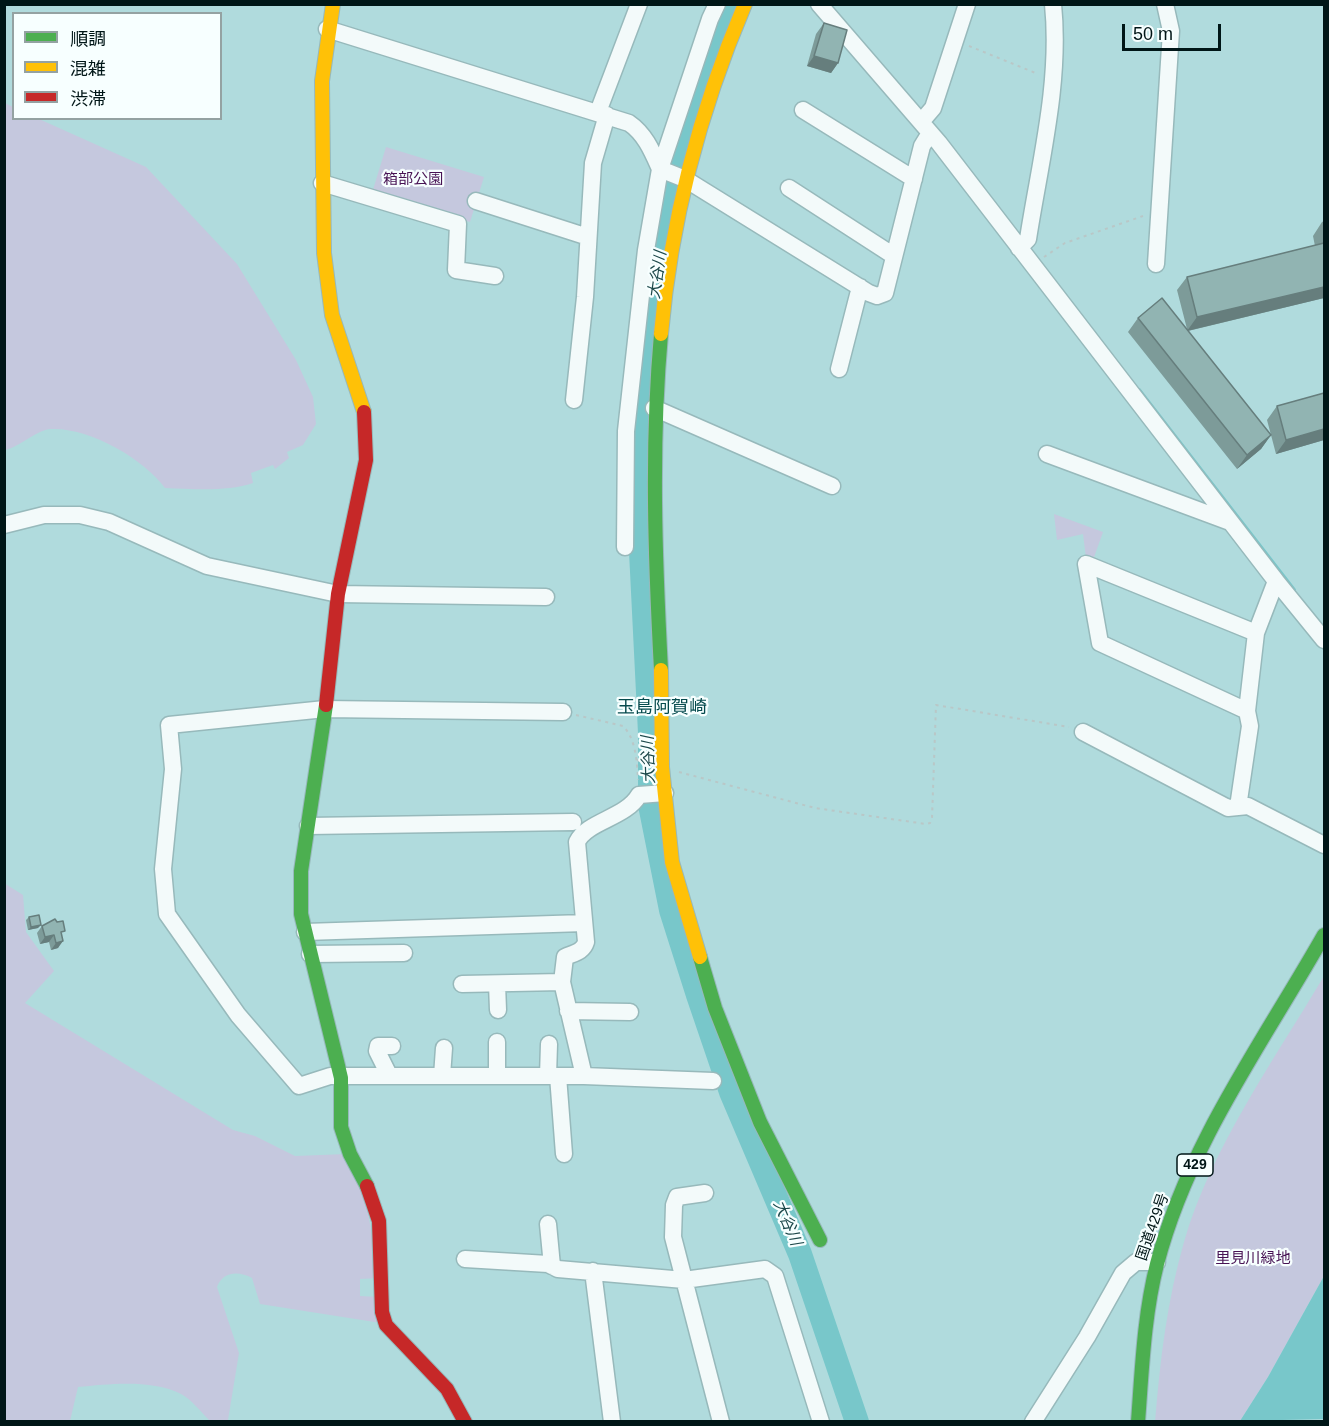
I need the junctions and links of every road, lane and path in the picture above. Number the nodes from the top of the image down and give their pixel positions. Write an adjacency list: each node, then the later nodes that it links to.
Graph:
1 (333, 4): 9 (main road)
2 (639, 4): 13 (street)
3 (717, 4): 15 (street)
4 (745, 4): 16 (main road)
5 (819, 4): 14 (street)
6 (967, 4): 10 (street)
7 (1053, 4): 11 (street)
8 (1165, 4): 21 (street)
9 (327, 29): 13 (street); 18 (main road)
10 (957, 42): 11 (path); 14 (street)
11 (1052, 80): 23 (street)
12 (803, 110): 17 (street)
13 (602, 114): 15 (street); 22 (street)
14 (927, 122): 17 (street); 23 (street)
15 (660, 169): 16 (street); 36 (street)
16 (685, 179): 28 (street); 31 (main road)
17 (914, 180): 24 (street)
18 (322, 183): 27 (street); 38 (main road)
19 (789, 188): 24 (street)
20 (476, 201): 22 (street)
21 (1158, 212): 25 (path); 26 (street)
22 (588, 237): 30 (street)
23 (1023, 244): 34 (street)
24 (894, 256): 28 (street)
25 (1042, 259)
26 (1156, 264)
27 (495, 276)
28 (860, 287): 29 (street)
29 (839, 369)
30 (574, 400)
31 (654, 408): 33 (street); 48 (main road)
32 (1047, 454): 34 (street)
33 (832, 486)
34 (1231, 522): 37 (street)
35 (4, 525): 38 (street)
36 (625, 547)
37 (1276, 581): 40 (street); 41 (street)
38 (338, 594): 39 (street); 42 (main road)
39 (546, 597)
40 (1256, 633): 43 (street); 43 (street)
41 (1324, 640)
42 (325, 709): 44 (street); 53 (main road); 75 (street)
43 (1247, 711): 51 (street)
44 (562, 712): 46 (path)
45 (1083, 732): 48 (path); 51 (street)
46 (637, 760): 47 (path); 50 (path)
47 (642, 763)
48 (662, 768): 49 (main road)
49 (665, 793): 50 (street); 80 (main road)
50 (639, 795): 55 (street)
51 (1238, 807): 54 (street)
52 (573, 822): 53 (street)
53 (308, 826): 56 (main road)
54 (1324, 845)
55 (584, 923): 56 (street); 60 (street)
56 (305, 932): 59 (main road)
57 (1324, 935): 82 (main road, 国道429号 / 429)
58 (404, 953): 59 (street)
59 (310, 954): 75 (main road)
60 (562, 982): 62 (street); 64 (street)
61 (462, 984): 62 (street)
62 (497, 984): 63 (street)
63 (498, 1010)
64 (568, 1011): 65 (street); 74 (street)
65 (630, 1012)
66 (497, 1042): 72 (street)
67 (549, 1044): 73 (street)
68 (392, 1046): 70 (street)
69 (444, 1048): 71 (street)
70 (389, 1075): 71 (street); 75 (street)
71 (442, 1076): 72 (street)
72 (497, 1076): 73 (street)
73 (553, 1076): 74 (street); 77 (street)
74 (584, 1076): 76 (street)
75 (341, 1078): 86 (main road)
76 (713, 1081)
77 (564, 1154)
78 (705, 1193): 85 (street)
79 (548, 1224): 83 (street)
80 (820, 1240)
81 (465, 1259): 83 (street)
82 (1157, 1262): 90 (street); 91 (main road, 国道429号 / 429)
83 (552, 1266): 84 (street)
84 (593, 1271): 85 (street); 87 (street)
85 (684, 1280): 88 (street); 89 (street)
86 (465, 1422)
87 (612, 1422)
88 (721, 1422)
89 (821, 1422)
90 (1033, 1422)
91 (1138, 1422)

